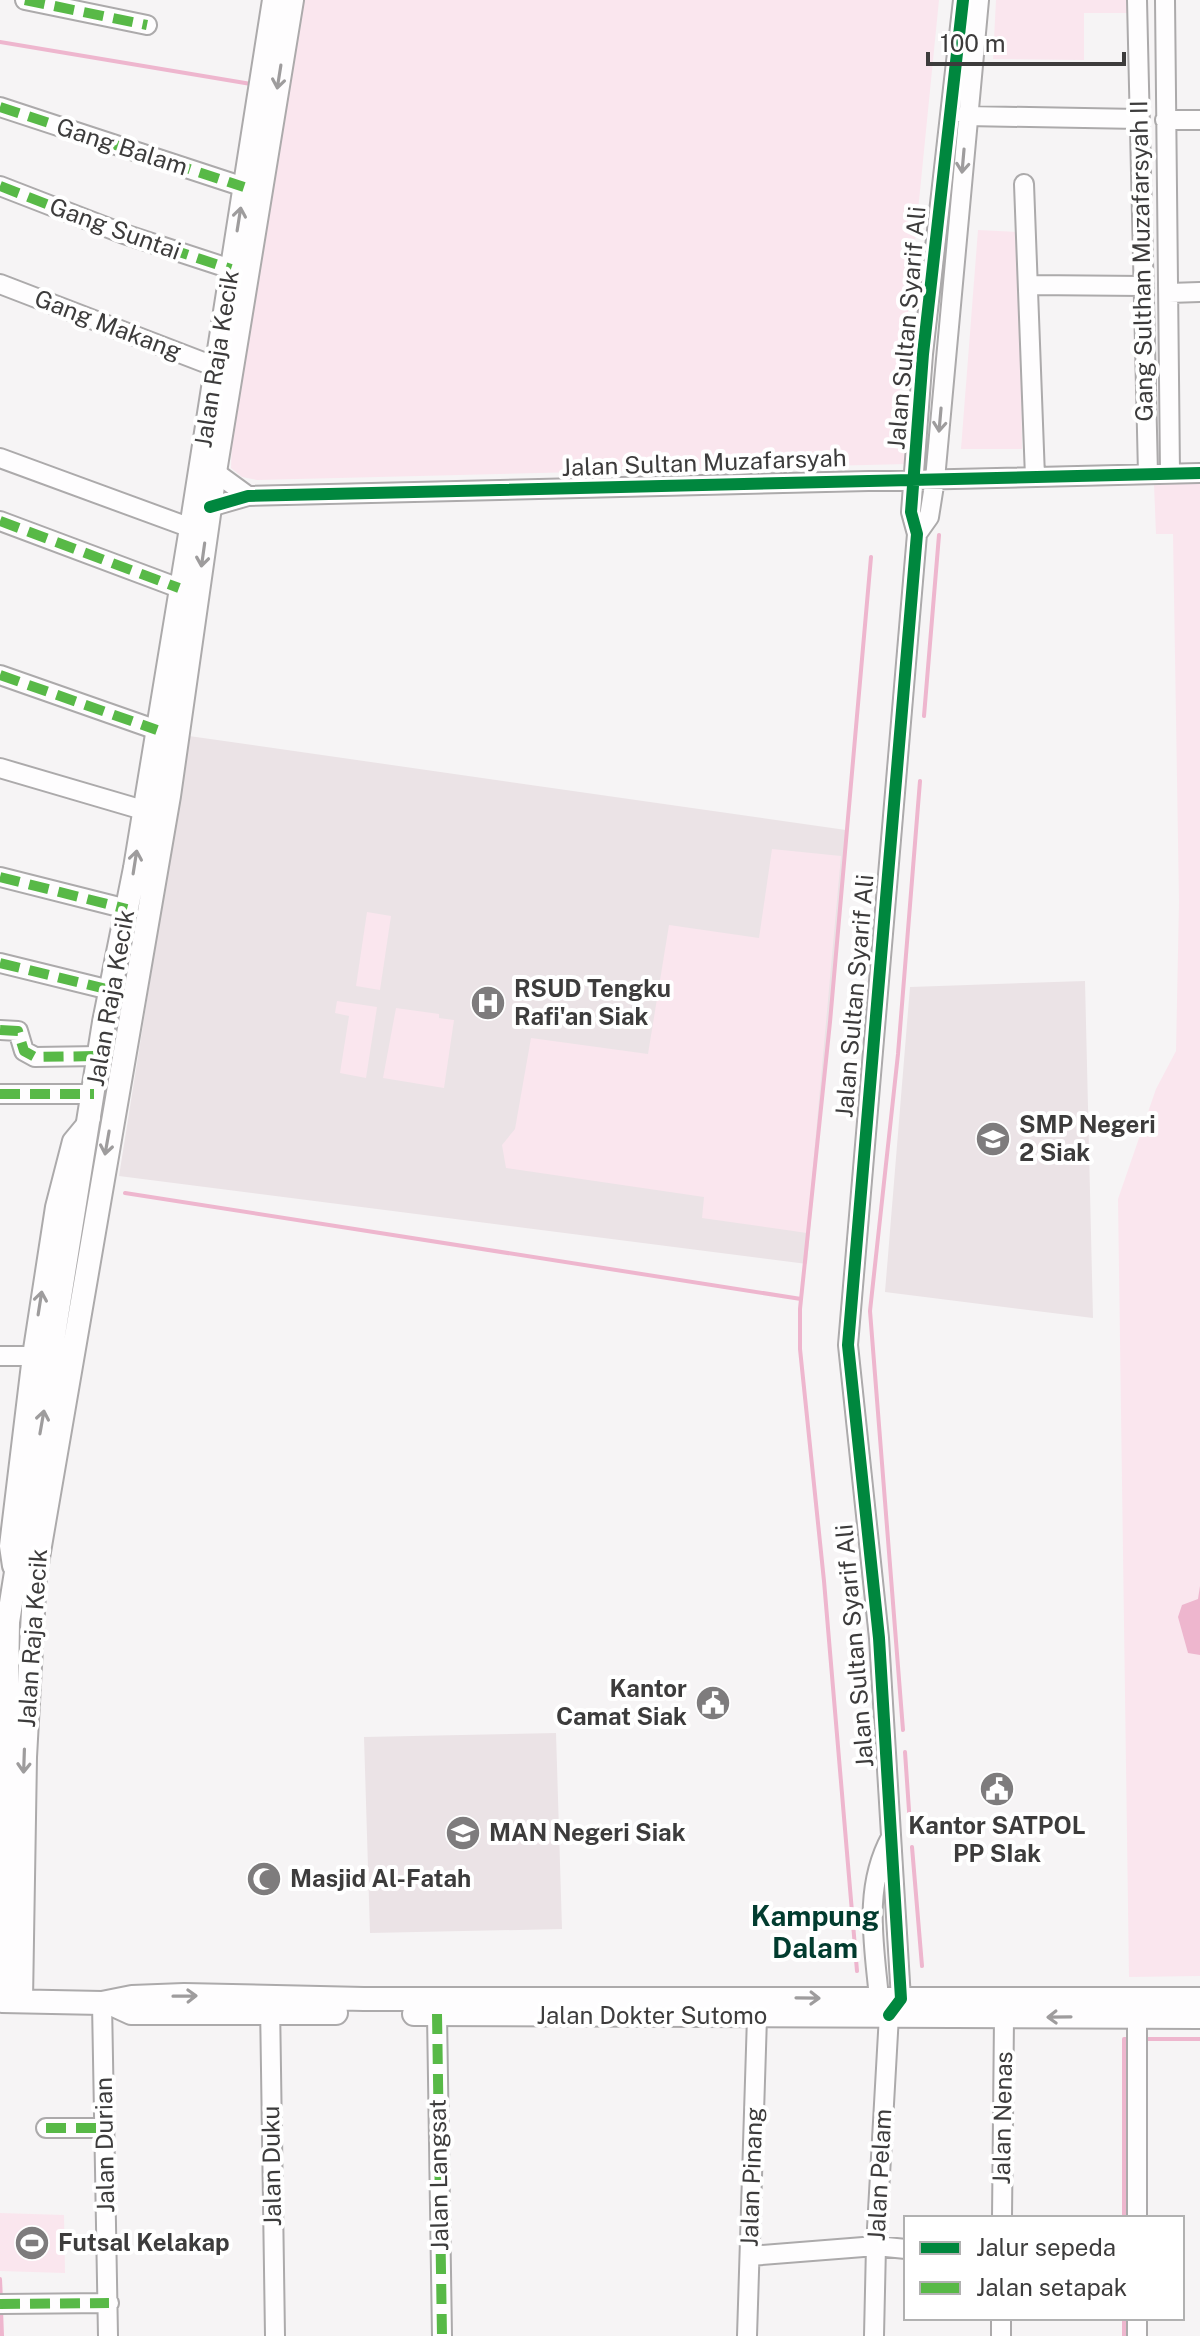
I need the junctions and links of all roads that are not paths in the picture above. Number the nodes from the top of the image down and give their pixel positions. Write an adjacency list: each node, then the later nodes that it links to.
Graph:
1 (25, 0): 8 (street)
2 (274, 0): 16 (main road, Jalan Raja Kecik)
3 (292, 0): 23 (main road, Jalan Raja Kecik, one-way to 23)
4 (963, 0): 31 (street, Jalan Sultan Syarif Ali)
5 (979, 0): 10 (street, Jalan Sultan Syarif Ali)
6 (1137, 0): 11 (street, Gang Sulthan Muzafarsyah II)
7 (1165, 0): 12 (street)
8 (147, 25)
9 (0, 107): 16 (street, Gang Balam)
10 (966, 116): 11 (street); 32 (street, Jalan Sultan Syarif Ali, one-way to 32)
11 (1139, 119): 20 (street, Gang Sulthan Muzafarsyah II)
12 (1165, 120): 13 (street); 22 (street)
13 (1200, 120)
14 (1024, 184): 19 (street)
15 (0, 186): 17 (street, Gang Suntai)
16 (244, 187): 17 (main road, Jalan Raja Kecik, one-way to 16)
17 (231, 269): 23 (main road, Jalan Raja Kecik)
18 (0, 284): 24 (street, Gang Makang)
19 (1030, 285): 20 (street); 30 (street)
20 (1143, 286): 29 (street, Gang Sulthan Muzafarsyah II)
21 (1200, 292): 22 (street)
22 (1169, 293): 27 (street)
23 (230, 330): 24 (main road, Jalan Raja Kecik); 26 (main road, Jalan Raja Kecik)
24 (216, 367): 36 (main road, Jalan Raja Kecik)
25 (0, 458): 36 (street)
26 (215, 472): 33 (street); 34 (main road, Jalan Raja Kecik)
27 (1170, 473): 28 (street, Jalan Sultan Muzafarsyah); 29 (street, Jalan Sultan Muzafarsyah)
28 (1200, 473)
29 (1148, 474): 30 (street, Jalan Sultan Muzafarsyah)
30 (1035, 477): 32 (street, Jalan Sultan Muzafarsyah)
31 (915, 478): 32 (street, Jalan Sultan Muzafarsyah); 33 (street, Jalan Sultan Muzafarsyah); 37 (street, Jalan Sultan Syarif Ali)
32 (935, 479): 37 (street, Jalan Sultan Syarif Ali)
33 (248, 496): 34 (street, Jalan Sultan Muzafarsyah)
34 (210, 507): 55 (main road, Jalan Raja Kecik, one-way to 55)
35 (0, 521): 38 (street)
36 (191, 528): 38 (main road, Jalan Raja Kecik)
37 (917, 534): 58 (street, Jalan Sultan Syarif Ali)
38 (179, 588): 40 (main road, Jalan Raja Kecik)
39 (0, 675): 40 (street)
40 (157, 730): 42 (main road, Jalan Raja Kecik)
41 (0, 768): 42 (street)
42 (143, 810): 44 (main road, Jalan Raja Kecik, one-way to 42)
43 (0, 877): 44 (street)
44 (127, 909): 46 (main road, Jalan Raja Kecik)
45 (0, 963): 46 (street)
46 (110, 990): 48 (main road, Jalan Raja Kecik)
47 (0, 1030): 48 (street)
48 (100, 1056): 50 (main road, Jalan Raja Kecik)
49 (0, 1094): 50 (street)
50 (94, 1094): 51 (main road, Jalan Raja Kecik)
51 (91, 1118): 53 (street, one-way to 51); 55 (main road, Jalan Raja Kecik, one-way to 51)
52 (0, 1356): 53 (street)
53 (32, 1356): 54 (street)
54 (9, 1470): 55 (street)
55 (26, 1574): 56 (main road, Jalan Raja Kecik); 59 (main road, Jalan Raja Kecik, one-way to 59)
56 (4, 1622): 57 (main road, Jalan Raja Kecik)
57 (2, 1749): 59 (main road, Jalan Raja Kecik)
58 (892, 1835): 64 (street, Jalan Pelam)
59 (14, 1838): 61 (main road, Jalan Raja Kecik)
60 (1200, 1999): 64 (main road, Jalan Dokter Sutomo)
61 (8, 2001): 62 (main road, Jalan Dokter Sutomo)
62 (104, 2002): 63 (main road, Jalan Dokter Sutomo); 71 (street, Jalan Durian)
63 (270, 2004): 64 (main road, Jalan Dokter Sutomo, one-way to 64); 65 (main road, Jalan Dokter Sutomo); 80 (street, Jalan Duku)
64 (890, 2004): 66 (main road, Jalan Dokter Sutomo); 68 (main road, Jalan Dokter Sutomo); 74 (street, Jalan Pelam)
65 (437, 2014): 66 (main road, Jalan Dokter Sutomo); 81 (street, Jalan Langsat)
66 (757, 2017): 76 (street, Jalan Pinang)
67 (1200, 2017): 69 (main road, Jalan Dokter Sutomo)
68 (1004, 2018): 69 (main road, Jalan Dokter Sutomo, one-way to 68); 72 (street, Jalan Nenas)
69 (1137, 2031): 73 (street)
70 (46, 2128): 71 (street)
71 (104, 2128): 77 (street, Jalan Durian)
72 (1002, 2216)
73 (1137, 2216)
74 (876, 2246): 75 (street); 76 (street); 83 (street, Jalan Pelam)
75 (904, 2249)
76 (750, 2256): 82 (street, Jalan Pinang)
77 (109, 2303): 78 (street); 79 (street, Jalan Durian)
78 (3, 2304)
79 (108, 2336)
80 (275, 2336)
81 (442, 2336)
82 (747, 2336)
83 (874, 2336)

